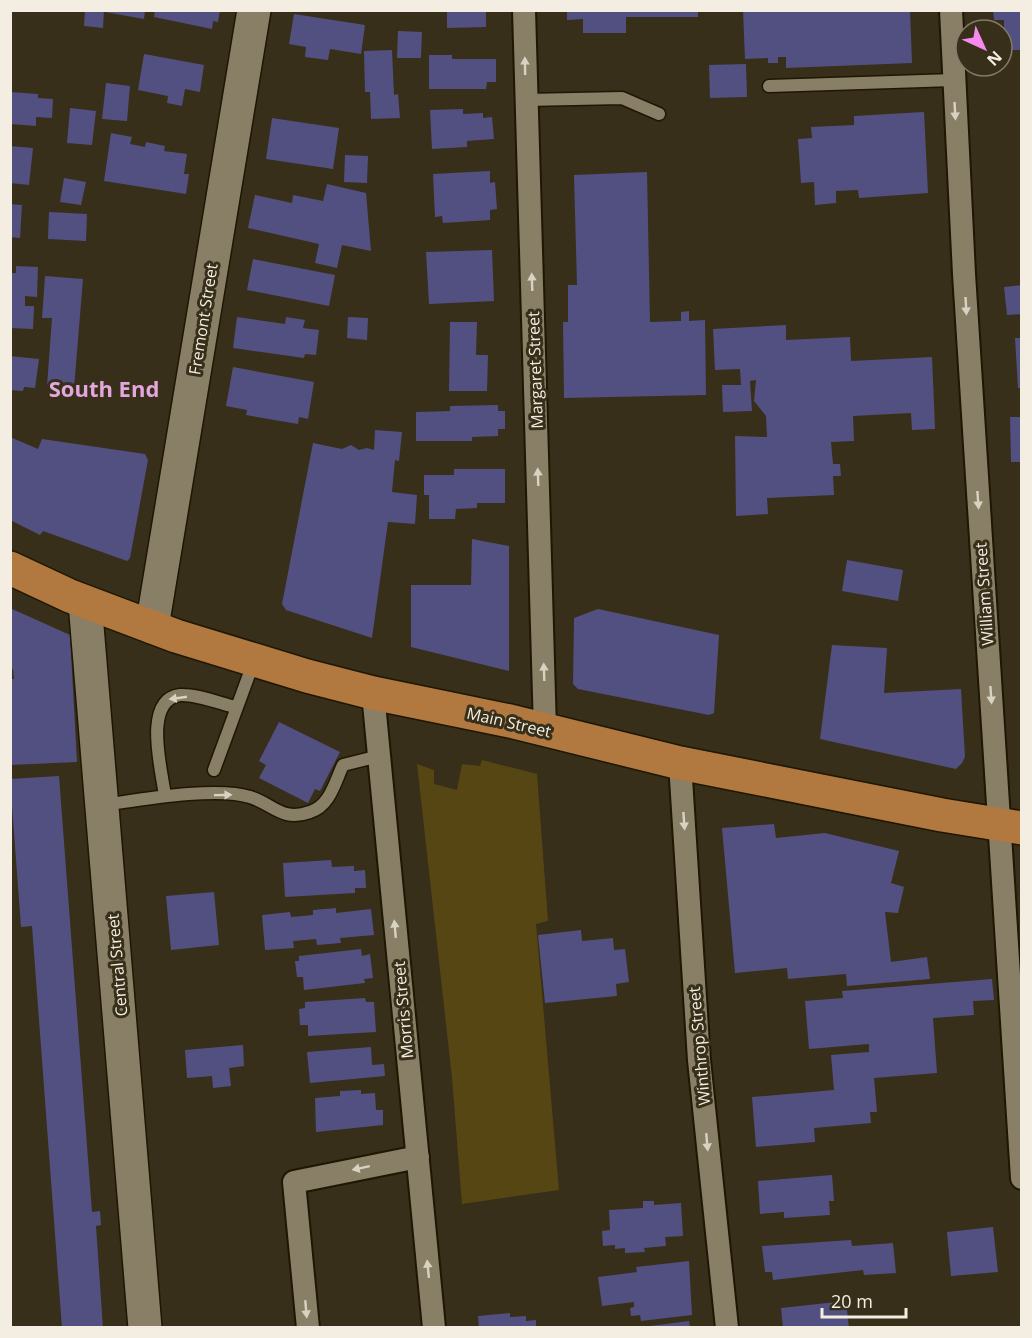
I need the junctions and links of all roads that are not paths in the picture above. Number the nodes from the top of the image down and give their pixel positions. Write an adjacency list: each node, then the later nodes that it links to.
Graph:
1 (254, 10): 10 (main road, Fremont Street)
2 (524, 10): 6 (street, Margaret Street, one-way to 2)
3 (951, 10): 4 (street, William Street)
4 (954, 80): 5 (lane); 20 (street, William Street, one-way to 20)
5 (769, 86)
6 (526, 100): 7 (lane); 14 (street, Margaret Street, one-way to 6)
7 (659, 114)
8 (10, 568): 9 (main road, Main Street)
9 (86, 602): 10 (main road, Main Street); 19 (main road, Central Street)
10 (152, 627): 11 (main road, Main Street)
11 (254, 660): 12 (main road, Main Street); 13 (lane)
12 (373, 693): 14 (main road, Main Street); 15 (street, Morris Street)
13 (235, 707): 17 (lane); 18 (lane, one-way to 18)
14 (545, 730): 16 (main road, Main Street)
15 (379, 756): 18 (lane, one-way to 15); 22 (street, Morris Street, one-way to 15)
16 (680, 763): 20 (main road, Main Street); 27 (street, Winthrop Street, one-way to 27)
17 (214, 770)
18 (165, 796): 19 (lane)
19 (103, 805): 24 (main road, Central Street)
20 (1010, 826): 21 (street, William Street)
21 (1020, 1137): 23 (street, William Street)
22 (418, 1156): 25 (street, one-way to 25); 26 (street, Morris Street, one-way to 22)
23 (1022, 1178)
24 (145, 1328)
25 (308, 1328)
26 (434, 1328)
27 (727, 1328)

